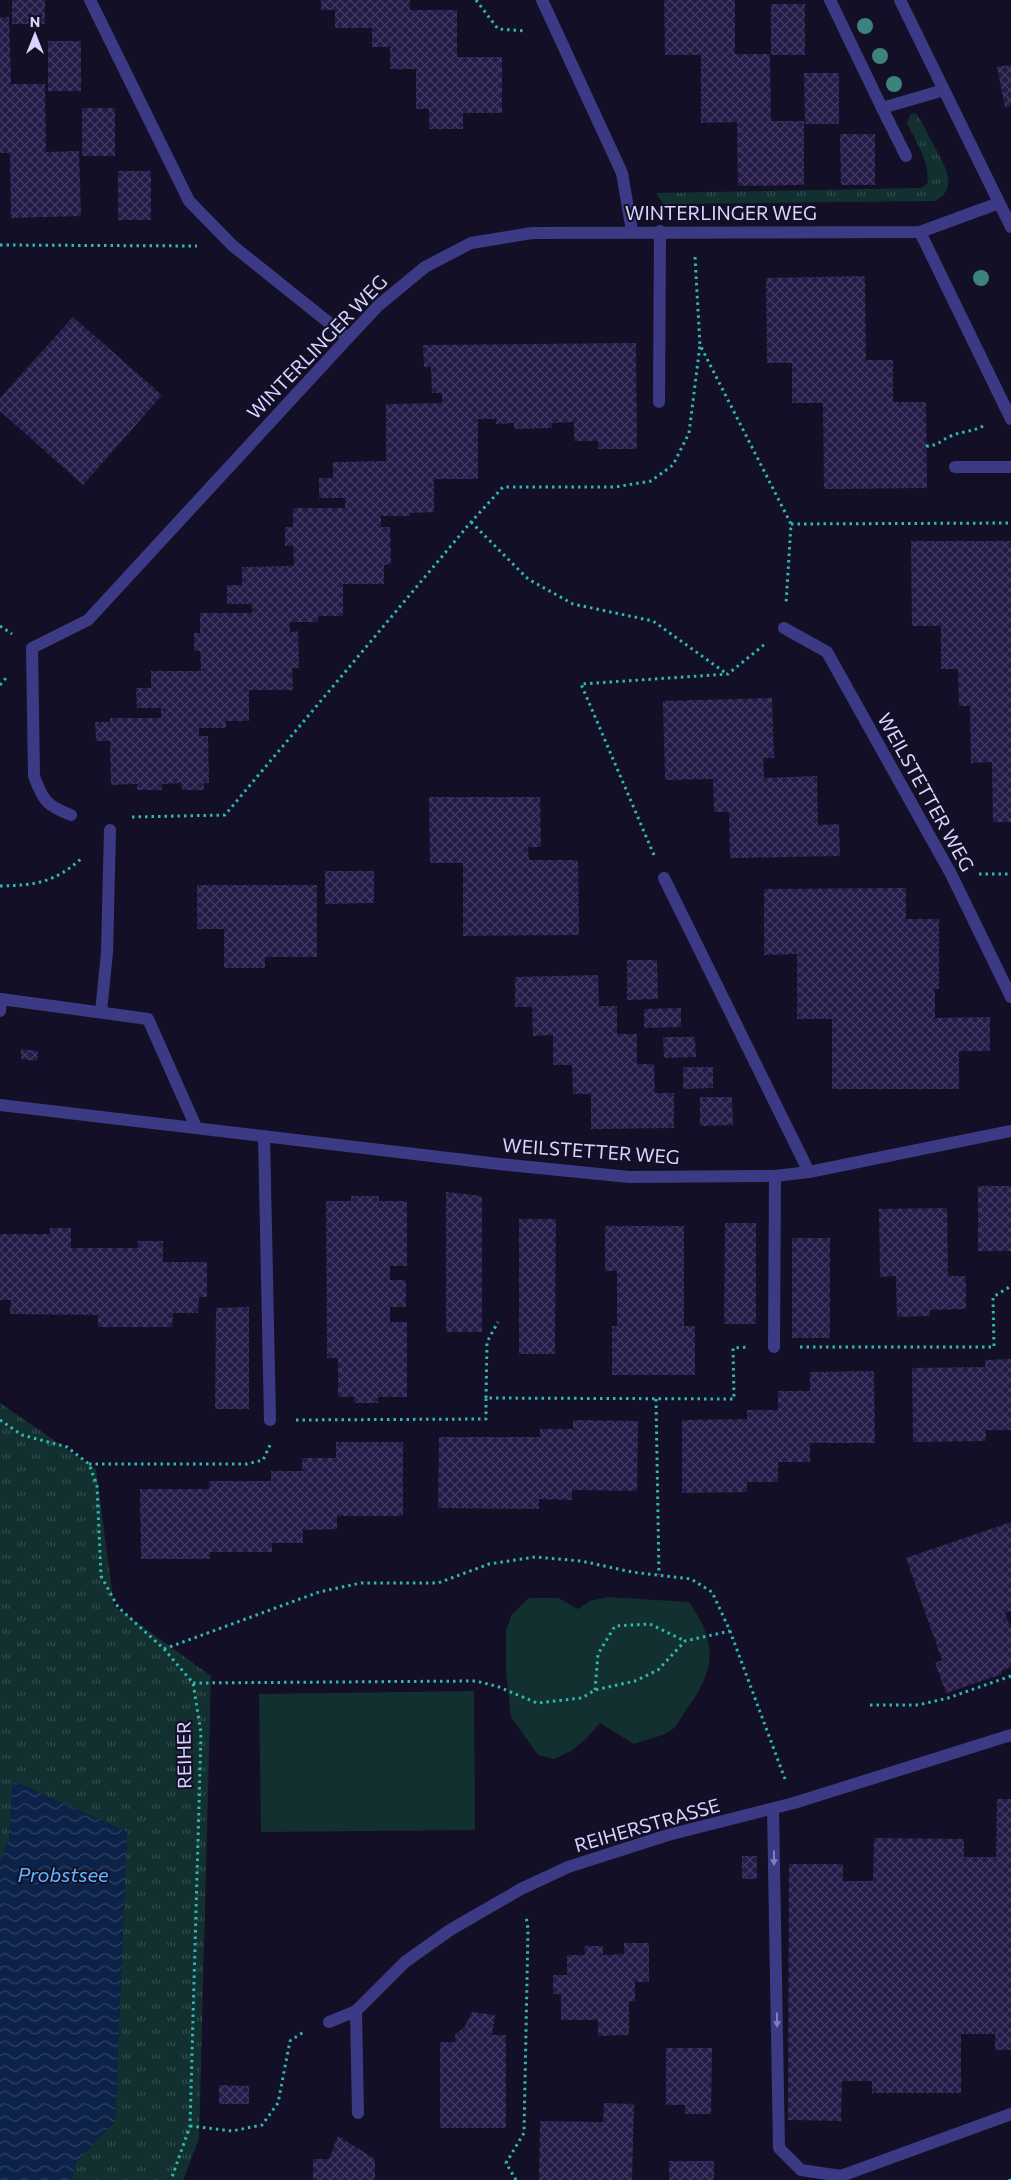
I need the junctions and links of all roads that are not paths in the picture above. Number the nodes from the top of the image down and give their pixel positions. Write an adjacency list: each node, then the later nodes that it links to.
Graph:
1 (90, 0): 13 (street)
2 (542, 0): 10 (street)
3 (830, 0): 6 (street)
4 (900, 0): 5 (street)
5 (944, 90): 6 (street); 8 (street)
6 (882, 108): 7 (street)
7 (906, 156)
8 (999, 203): 9 (street); 12 (street, WINTERLINGER WEG)
9 (1011, 227)
10 (632, 232): 11 (street, WINTERLINGER WEG); 13 (street, WINTERLINGER WEG)
11 (660, 232): 12 (street, WINTERLINGER WEG); 14 (street)
12 (920, 232): 15 (street)
13 (348, 338): 19 (street, WINTERLINGER WEG)
14 (659, 402)
15 (1010, 416)
16 (955, 467): 17 (street)
17 (1011, 467)
18 (784, 628): 22 (street, WEILSTETTER WEG)
19 (71, 815)
20 (110, 830): 24 (street)
21 (664, 878): 29 (street)
22 (1011, 997)
23 (0, 1011): 24 (street)
24 (101, 1012): 26 (street)
25 (0, 1105): 26 (street, WEILSTETTER WEG)
26 (196, 1127): 28 (street, WEILSTETTER WEG)
27 (1011, 1131): 29 (street, WEILSTETTER WEG)
28 (264, 1136): 30 (street, WEILSTETTER WEG); 32 (street)
29 (809, 1172): 30 (street, WEILSTETTER WEG)
30 (775, 1176): 31 (street)
31 (774, 1347)
32 (270, 1420)
33 (1011, 1734): 34 (street, REIHERSTRASSE)
34 (773, 1809): 35 (street, REIHERSTRASSE); 38 (street, one-way to 38)
35 (356, 2010): 36 (street, REIHERSTRASSE); 37 (street)
36 (329, 2022)
37 (358, 2112)
38 (1011, 2114)

